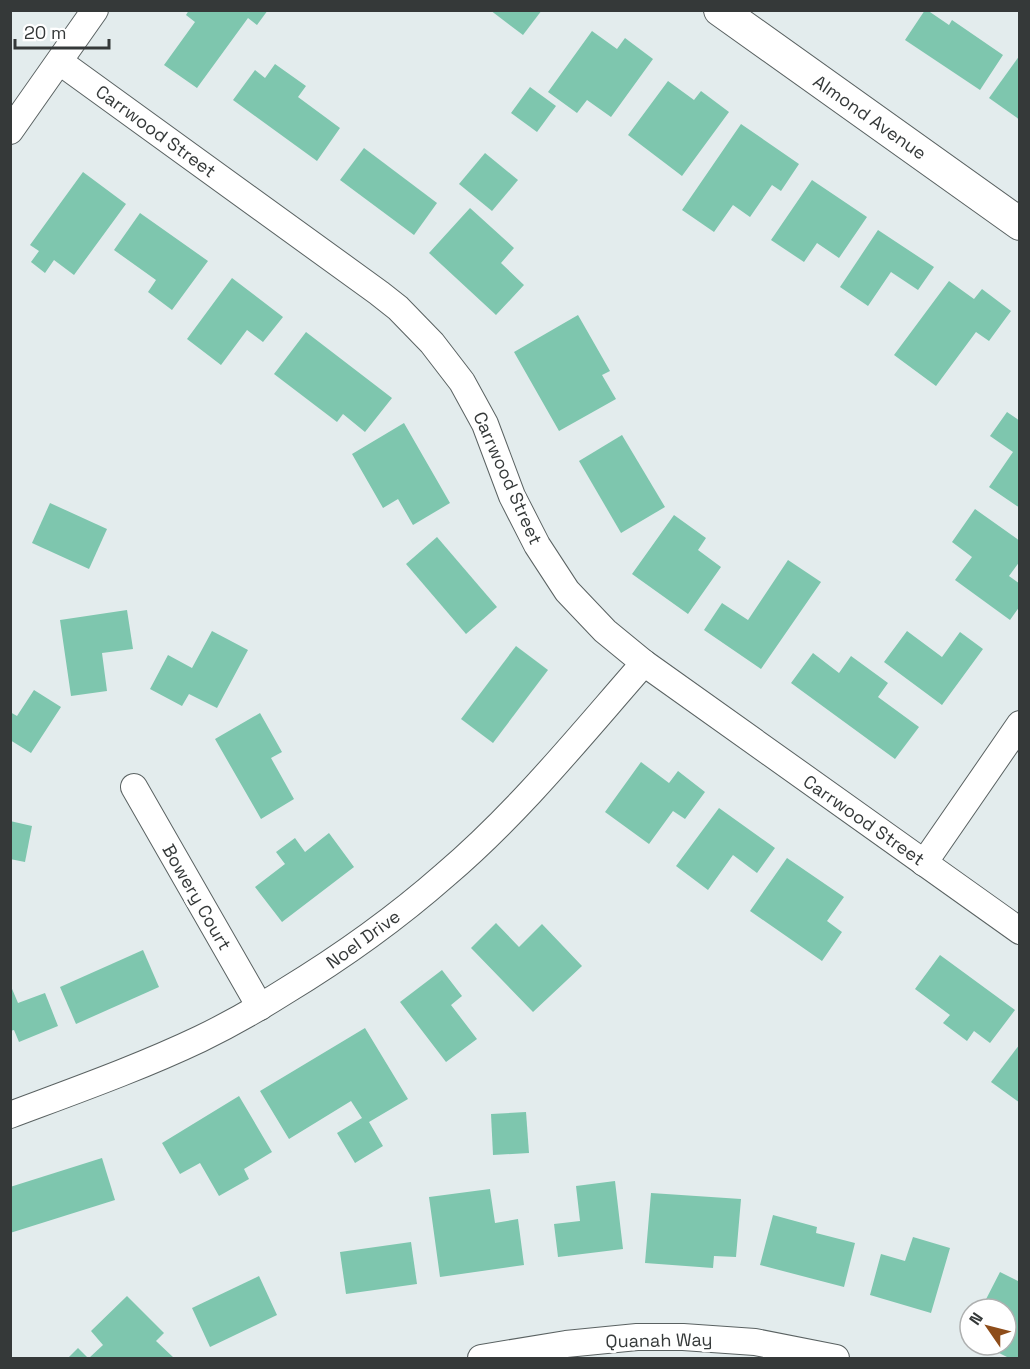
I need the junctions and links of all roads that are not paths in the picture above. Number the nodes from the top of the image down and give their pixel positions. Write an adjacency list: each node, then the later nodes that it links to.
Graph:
1 (95, 10): 3 (street)
2 (720, 10): 5 (street, Almond Avenue)
3 (60, 62): 4 (street); 6 (street, Carrwood Street)
4 (10, 131)
5 (1020, 224)
6 (644, 663): 9 (street, Carrwood Street); 11 (street, Noel Drive)
7 (1020, 724): 9 (street)
8 (134, 787): 11 (street, Bowery Court)
9 (924, 863): 10 (street, Carrwood Street)
10 (1020, 931)
11 (260, 1007): 12 (street, Noel Drive)
12 (10, 1115)
13 (481, 1359): 14 (street, Quanah Way)
14 (836, 1359)

